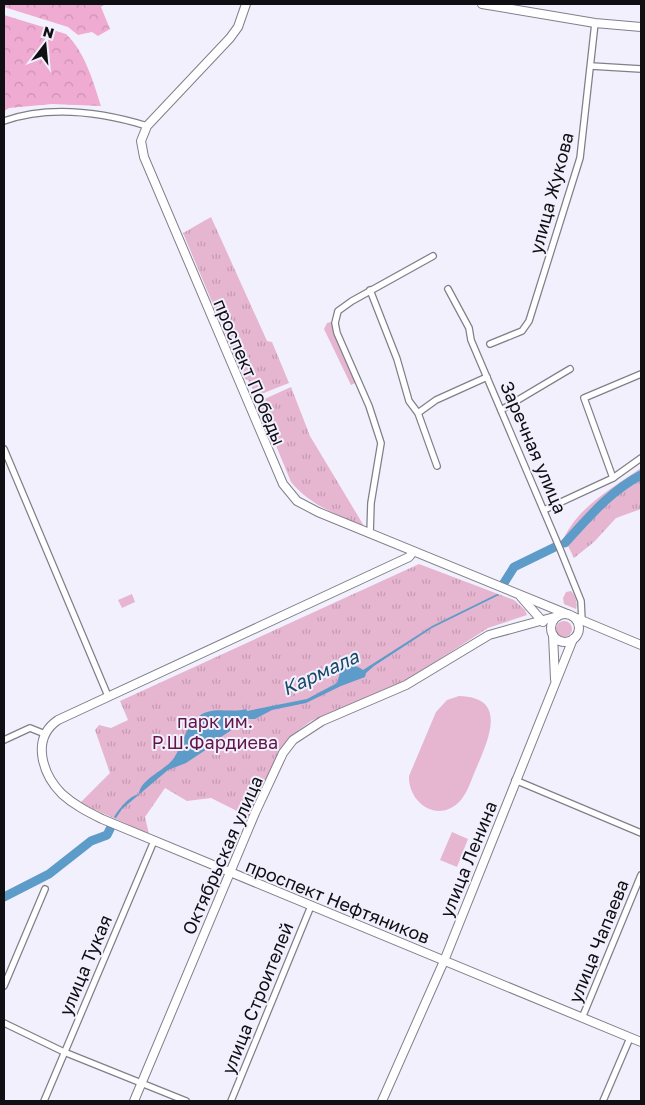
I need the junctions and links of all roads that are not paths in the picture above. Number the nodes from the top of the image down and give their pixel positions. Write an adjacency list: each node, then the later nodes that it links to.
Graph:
1 (246, 4): 8 (main road)
2 (482, 4): 3 (main road)
3 (595, 23): 4 (main road); 5 (street, улица Жукова)
4 (641, 27)
5 (591, 66): 6 (street); 12 (street, улица Жукова)
6 (641, 69)
7 (4, 121): 8 (street)
8 (147, 126): 23 (main road, проспект Победы)
9 (432, 256): 11 (street)
10 (448, 289): 15 (street, Заречная улица)
11 (370, 290): 17 (street); 23 (street)
12 (490, 344)
13 (570, 370): 16 (street)
14 (641, 374): 21 (street)
15 (487, 377): 16 (street, Заречная улица); 17 (street)
16 (501, 410): 22 (street, Заречная улица)
17 (418, 413): 20 (street)
18 (4, 449): 35 (street)
19 (641, 458): 21 (street)
20 (437, 466)
21 (613, 478): 22 (street)
22 (544, 510): 28 (street, Заречная улица)
23 (370, 534): 24 (main road, проспект Победы)
24 (413, 552): 25 (main road, проспект Победы); 35 (main road)
25 (520, 596): 26 (main road, проспект Победы); 27 (main road)
26 (566, 616): 27 (main road, Октябрьская улица); 28 (main road, проспект Победы); 30 (main road); 31 (main road)
27 (541, 619): 31 (main road); 41 (main road, Октябрьская улица)
28 (582, 621): 29 (main road, проспект Победы)
29 (591, 625): 30 (main road); 33 (main road, проспект Победы)
30 (578, 629): 32 (main road)
31 (552, 634): 32 (main road); 34 (main road)
32 (573, 639): 34 (main road, улица Ленина)
33 (641, 645)
34 (555, 681): 38 (main road, улица Ленина)
35 (108, 696): 36 (main road)
36 (45, 734): 37 (street); 40 (main road, проспект Нефтяников)
37 (4, 740)
38 (516, 780): 39 (street); 45 (main road, улица Ленина)
39 (641, 833)
40 (154, 841): 41 (main road, проспект Нефтяников); 51 (street, улица Тукая)
41 (230, 873): 44 (main road, проспект Нефтяников); 52 (main road, Октябрьская улица)
42 (641, 875): 47 (street, улица Чапаева)
43 (45, 889): 46 (street)
44 (311, 906): 45 (main road, проспект Нефтяников); 56 (street, улица Строителей)
45 (444, 961): 47 (main road, проспект Нефтяников); 57 (main road, улица Ленина)
46 (4, 986)
47 (582, 1018): 49 (main road, проспект Нефтяников)
48 (4, 1023): 51 (street)
49 (630, 1038): 50 (main road, проспект Нефтяников); 58 (street)
50 (641, 1042)
51 (64, 1052): 52 (street); 53 (street, улица Тукая)
52 (141, 1083): 54 (main road, Октябрьская улица); 55 (street)
53 (44, 1101)
54 (134, 1101)
55 (186, 1101)
56 (231, 1101)
57 (382, 1101)
58 (603, 1101)

